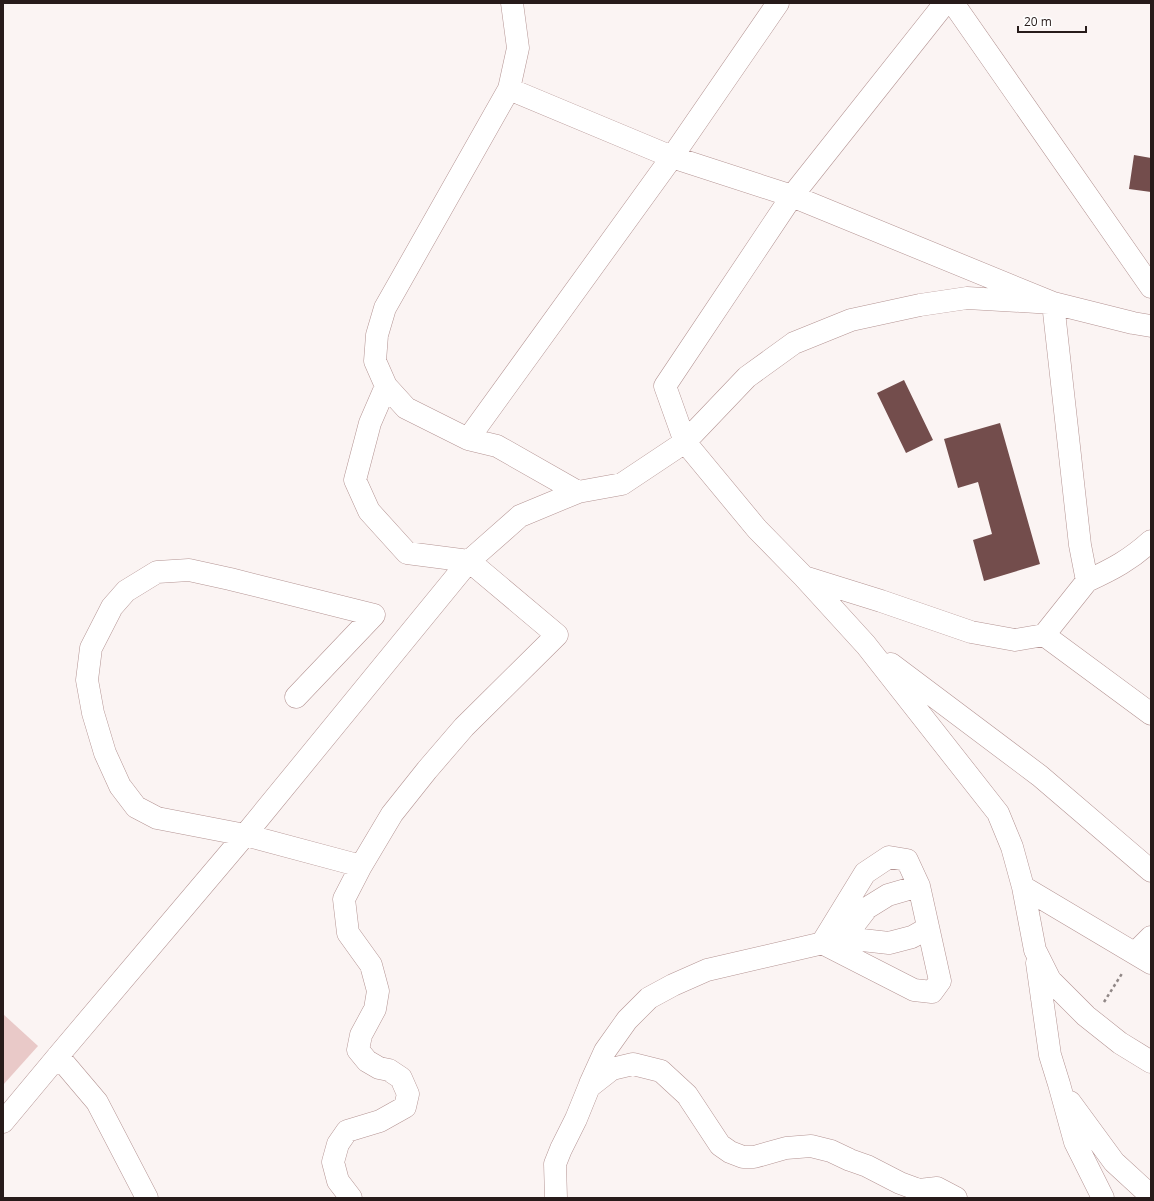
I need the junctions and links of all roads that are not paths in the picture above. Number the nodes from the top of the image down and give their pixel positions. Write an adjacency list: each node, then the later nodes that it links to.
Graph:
1 (512, 3): 5 (street)
2 (778, 3): 6 (street)
3 (945, 3): 7 (street)
4 (954, 3): 8 (street)
5 (509, 89): 6 (street); 11 (street)
6 (672, 157): 7 (street); 12 (street)
7 (792, 196): 9 (street); 13 (street)
8 (1151, 287)
9 (1053, 303): 10 (street); 13 (street); 18 (street)
10 (1151, 326)
11 (386, 386): 12 (street); 16 (street)
12 (468, 439): 14 (street)
13 (684, 442): 14 (street); 17 (street)
14 (578, 492): 16 (street)
15 (1151, 541): 18 (street)
16 (469, 561): 23 (street); 24 (street)
17 (804, 577): 19 (street); 20 (street)
18 (1087, 581): 19 (street)
19 (1044, 635): 22 (street)
20 (866, 645): 25 (street); 27 (street)
21 (296, 697): 23 (street)
22 (1151, 714)
23 (245, 835): 24 (street); 34 (street)
24 (360, 866): 41 (street)
25 (1151, 871)
26 (919, 886): 28 (street); 30 (street); 31 (street)
27 (1023, 887): 32 (street); 33 (street)
28 (928, 928): 30 (street); 31 (street)
29 (1151, 937): 33 (street)
30 (844, 938): 31 (street)
31 (822, 943): 37 (street)
32 (1035, 950): 35 (street); 36 (street)
33 (1143, 958)
34 (58, 1056): 38 (street); 40 (street)
35 (1151, 1062)
36 (1059, 1084): 39 (street); 44 (street)
37 (589, 1087): 42 (street); 43 (street)
38 (3, 1122)
39 (1151, 1196)
40 (147, 1198)
41 (351, 1198)
42 (556, 1198)
43 (956, 1198)
44 (1103, 1198)

